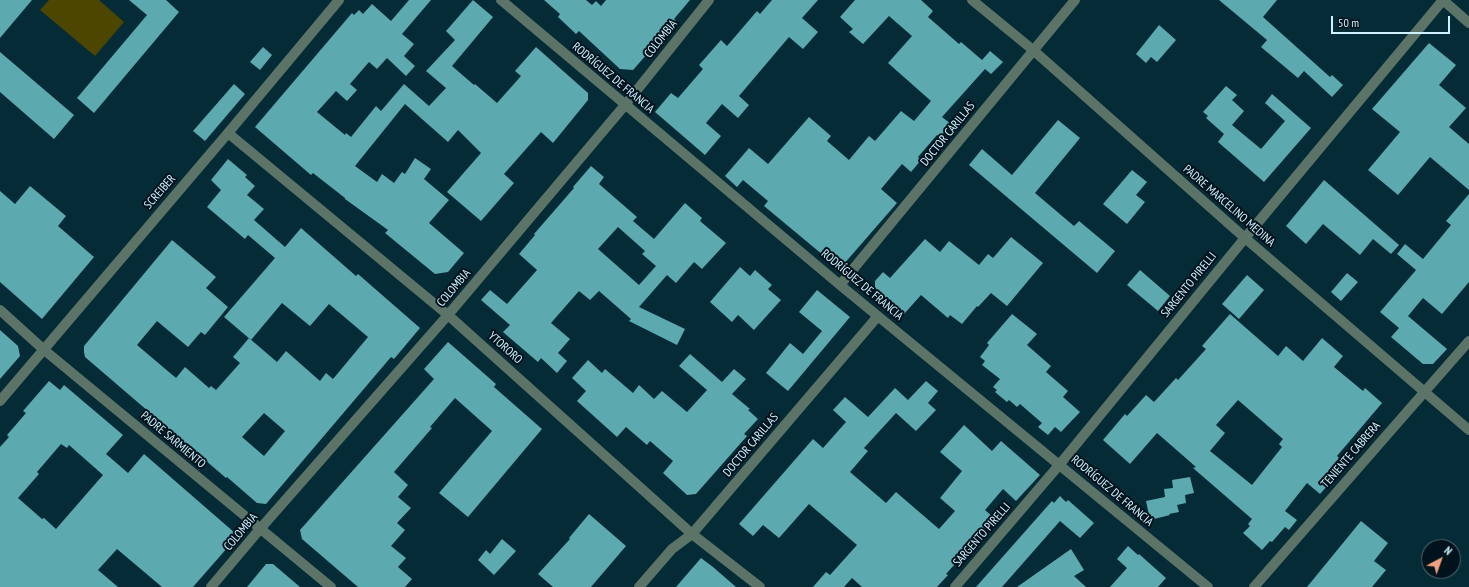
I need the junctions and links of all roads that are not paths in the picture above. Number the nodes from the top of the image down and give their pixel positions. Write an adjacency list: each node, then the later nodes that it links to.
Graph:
1 (339, 0): 10 (street, SCREIBER)
2 (501, 0): 9 (street, RODRÍGUEZ DE FRANCIA)
3 (709, 0): 9 (street, COLOMBIA)
4 (972, 0): 8 (street, PADRE MARCELINO MEDINA)
5 (1075, 0): 8 (street, DOCTOR CARILLAS)
6 (1443, 0): 7 (street); 11 (street, SARGENTO PIRELLI)
7 (1469, 23)
8 (1033, 50): 11 (street, PADRE MARCELINO MEDINA); 12 (street, DOCTOR CARILLAS)
9 (625, 105): 12 (street, RODRÍGUEZ DE FRANCIA); 14 (street, COLOMBIA)
10 (228, 133): 14 (street, YTORORO); 17 (street, SCREIBER)
11 (1244, 238): 18 (street, PADRE MARCELINO MEDINA); 21 (street, SARGENTO PIRELLI)
12 (840, 285): 15 (street, RODRÍGUEZ DE FRANCIA)
13 (0, 310): 17 (street, PADRE SARMIENTO)
14 (448, 315): 22 (street, COLOMBIA); 23 (street, YTORORO)
15 (878, 316): 21 (street, RODRÍGUEZ DE FRANCIA); 23 (street, DOCTOR CARILLAS)
16 (1469, 341): 18 (street, TENIENTE CABRERA)
17 (43, 349): 19 (street, SCREIBER); 22 (street, PADRE SARMIENTO)
18 (1424, 392): 20 (street, PADRE MARCELINO MEDINA); 30 (street, TENIENTE CABRERA)
19 (0, 401)
20 (1469, 430)
21 (1060, 464): 28 (street, SARGENTO PIRELLI); 29 (street, RODRÍGUEZ DE FRANCIA)
22 (260, 529): 24 (street, COLOMBIA); 25 (street, PADRE SARMIENTO)
23 (692, 534): 26 (street, DOCTOR CARILLAS); 27 (street, YTORORO)
24 (211, 587)
25 (331, 587)
26 (639, 587)
27 (760, 587)
28 (955, 587)
29 (1208, 587)
30 (1254, 587)

